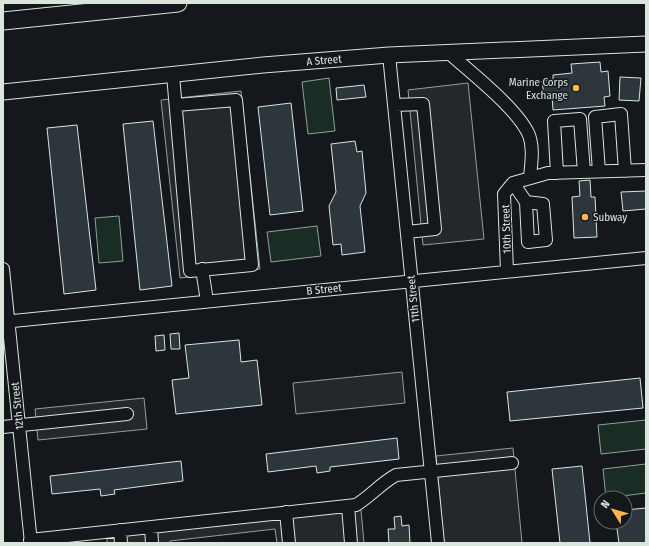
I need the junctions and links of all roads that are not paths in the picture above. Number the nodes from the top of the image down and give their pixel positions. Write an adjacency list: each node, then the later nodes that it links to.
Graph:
1 (178, 3): 2 (highway)
2 (3, 22)
3 (646, 44): 4 (main road, A Street)
4 (448, 52): 5 (main road, A Street); 17 (street)
5 (389, 55): 6 (main road, A Street); 9 (street, 11th Street)
6 (173, 75): 7 (main road, A Street); 8 (street)
7 (3, 92)
8 (176, 105): 23 (street); 23 (street)
9 (394, 105): 20 (street, 11th Street); 20 (street)
10 (594, 117): 11 (street); 12 (street); 15 (street)
11 (580, 119): 14 (street); 16 (street)
12 (626, 170): 13 (street); 15 (street)
13 (646, 170)
14 (584, 172): 15 (street); 16 (street)
15 (599, 172)
16 (557, 173): 17 (street)
17 (530, 178): 18 (street)
18 (514, 183): 19 (street); 24 (street, 10th Street)
19 (526, 202)
20 (407, 232): 25 (street, 11th Street)
21 (646, 258): 24 (street, B Street)
22 (3, 269): 27 (street, 12th Street)
23 (202, 270): 26 (street)
24 (507, 271): 25 (street, B Street)
25 (411, 280): 26 (street, B Street); 32 (street, 11th Street)
26 (207, 301): 27 (street, B Street)
27 (6, 322): 29 (street, 12th Street)
28 (127, 414): 29 (street)
29 (19, 425): 30 (street); 37 (street, 12th Street)
30 (3, 427)
31 (512, 463): 32 (street)
32 (431, 471): 33 (street); 42 (street, 11th Street)
33 (348, 506): 34 (street); 41 (street)
34 (286, 512): 35 (street); 40 (street)
35 (151, 527): 36 (street); 39 (street)
36 (120, 530): 37 (street); 38 (street)
37 (30, 542)
38 (121, 543)
39 (152, 543)
40 (289, 543)
41 (351, 543)
42 (438, 543)

